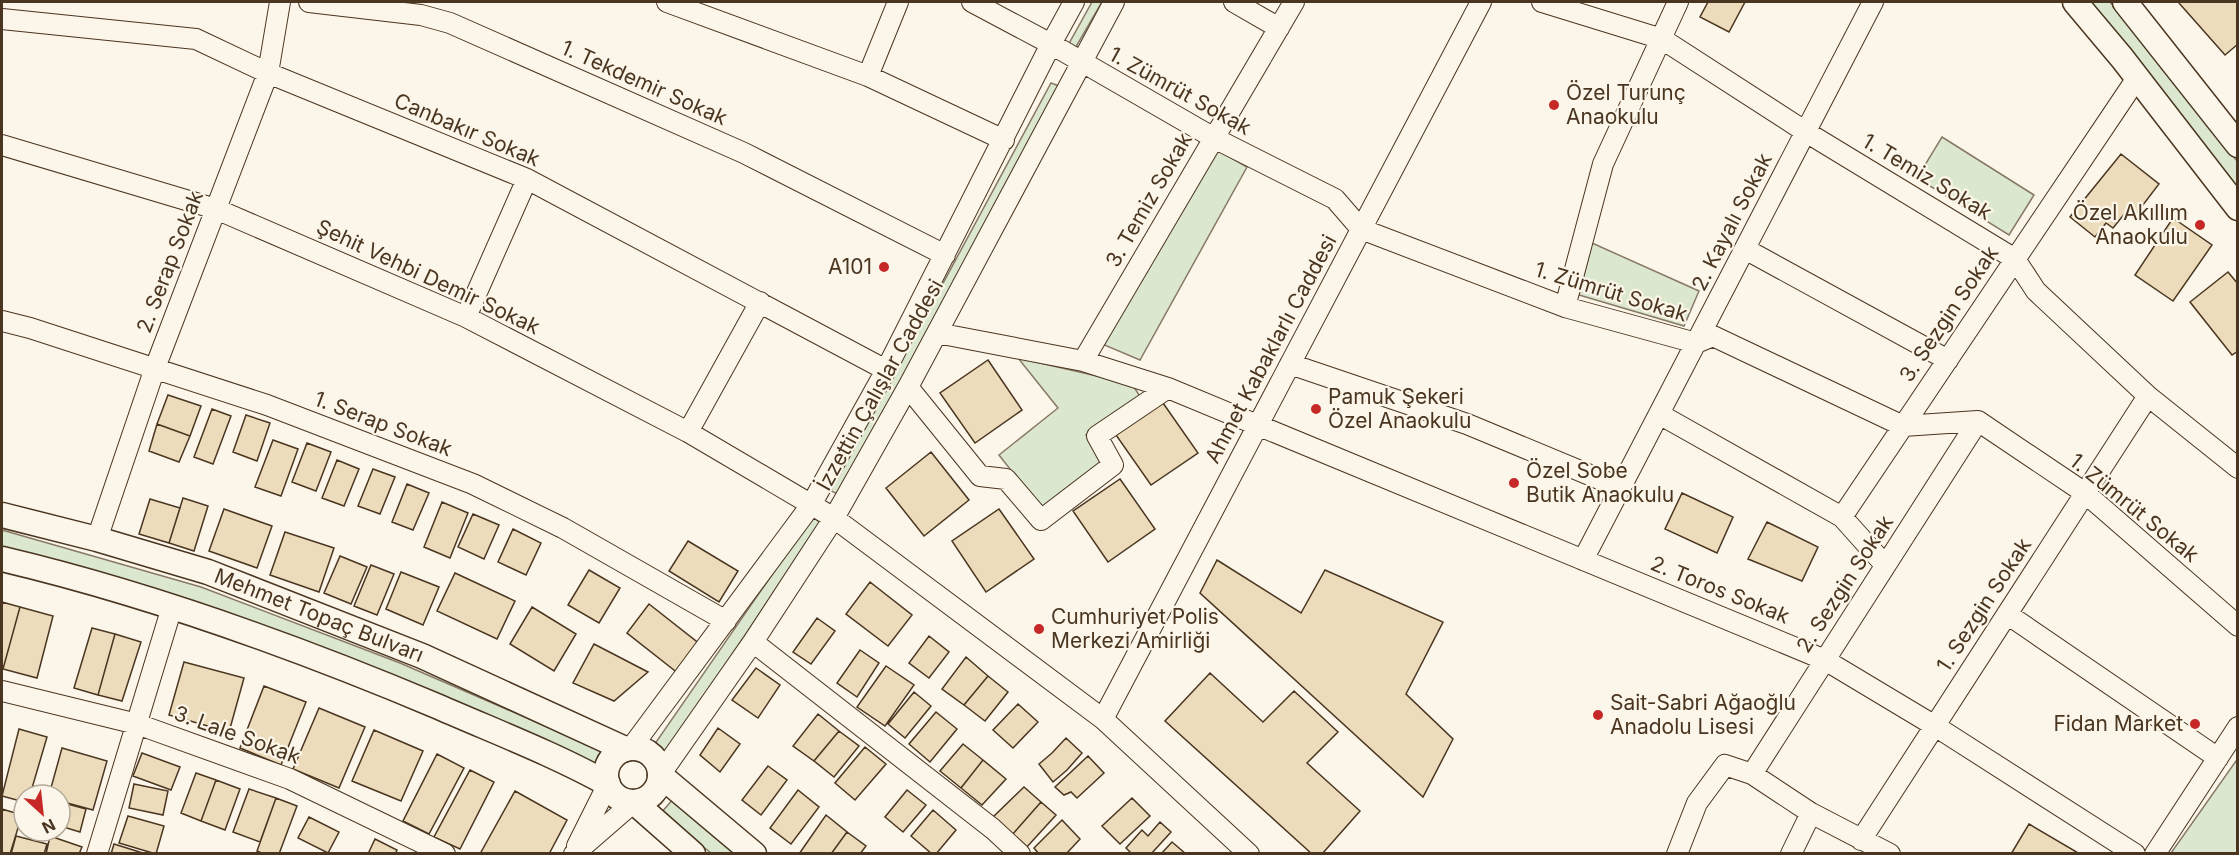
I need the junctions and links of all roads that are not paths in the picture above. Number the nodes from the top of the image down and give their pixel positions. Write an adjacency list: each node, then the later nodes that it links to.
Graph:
1 (280, 2): 22 (street, 2. Serap Sokak)
2 (309, 2): 16 (street, 1. Tekdemir Sokak)
3 (667, 2): 23 (street)
4 (898, 2): 23 (street)
5 (972, 2): 20 (street, 1. Zümrüt Sokak)
6 (1074, 2): 20 (street, İzzettin Çalışlar Caddesi)
7 (1114, 2): 21 (street, İzzettin Çalışlar Caddesi)
8 (1234, 2): 18 (street)
9 (1294, 2): 18 (street, 3. Temiz Sokak)
10 (1480, 2): 33 (street, Ahmet Kabaklarlı Caddesi)
11 (1542, 2): 19 (street, 1. Temiz Sokak)
12 (1678, 2): 19 (street)
13 (1874, 2): 25 (street, 2. Kayalı Sokak)
14 (2074, 2): 24 (main road)
15 (2125, 2): 29 (main road)
16 (422, 8): 35 (street, 1. Tekdemir Sokak)
17 (2, 19): 22 (street, Canbakır Sokak)
18 (1279, 28): 26 (street, 3. Temiz Sokak)
19 (1662, 39): 25 (street, 1. Temiz Sokak); 38 (street)
20 (1051, 44): 21 (street, 1. Zümrüt Sokak); 27 (street, İzzettin Çalışlar Caddesi)
21 (1080, 63): 26 (street, 1. Zümrüt Sokak); 41 (street, İzzettin Çalışlar Caddesi)
22 (268, 73): 30 (street, Canbakır Sokak); 31 (street, 2. Serap Sokak)
23 (868, 76): 27 (street)
24 (2137, 78): 32 (main road); 36 (street, 3. Sezgin Sokak)
25 (1806, 132): 34 (street, 2. Kayalı Sokak); 36 (street, 1. Temiz Sokak)
26 (1214, 138): 33 (street, 1. Zümrüt Sokak); 44 (street, 3. Temiz Sokak)
27 (1004, 140): 35 (street, İzzettin Çalışlar Caddesi)
28 (2, 144): 31 (street, Şehit Vehbi Demir Sokak)
29 (2238, 146)
30 (526, 179): 37 (street, Canbakır Sokak); 39 (street)
31 (216, 208): 39 (street, Şehit Vehbi Demir Sokak); 46 (street, 2. Serap Sokak)
32 (2238, 208)
33 (1361, 229): 38 (street, 1. Zümrüt Sokak); 45 (street, Ahmet Kabaklarlı Caddesi)
34 (1745, 249): 42 (street, 2. Kayalı Sokak); 43 (street)
35 (945, 255): 47 (street, İzzettin Çalışlar Caddesi)
36 (2015, 259): 43 (street, 3. Sezgin Sokak); 50 (street, 1. Temiz Sokak)
37 (760, 302): 47 (street, Canbakır Sokak); 55 (street)
38 (1565, 307): 42 (street, 1. Zümrüt Sokak)
39 (465, 317): 55 (street, Şehit Vehbi Demir Sokak)
40 (2, 321): 46 (street, 1. Serap Sokak)
41 (937, 333): 44 (street, 2. Toros Sokak); 48 (street, İzzettin Çalışlar Caddesi)
42 (1696, 344): 51 (street, 2. Kayalı Sokak); 54 (street, 1. Zümrüt Sokak)
43 (1948, 360): 54 (street, 3. Sezgin Sokak)
44 (1083, 361): 49 (street, 2. Toros Sokak)
45 (1290, 364): 53 (street, Ahmet Kabaklarlı Caddesi); 57 (street)
46 (155, 368): 63 (street, 2. Serap Sokak); 69 (street, 1. Serap Sokak)
47 (886, 370): 59 (street, İzzettin Çalışlar Caddesi)
48 (908, 387): 49 (street); 62 (street, İzzettin Çalışlar Caddesi)
49 (1168, 388): 53 (street, 2. Toros Sokak)
50 (2148, 396): 56 (street, 1. Temiz Sokak); 58 (street, 1. Sezgin Sokak)
51 (1659, 414): 57 (street, 2. Kayalı Sokak); 61 (street)
52 (1978, 421): 54 (street, 1. Zümrüt Sokak); 58 (street, 1. Zümrüt Sokak); 66 (street, 2. Sezgin Sokak)
53 (1257, 426): 65 (street, 2. Toros Sokak); 74 (street, Ahmet Kabaklarlı Caddesi)
54 (1903, 426): 61 (street, 3. Sezgin Sokak)
55 (688, 432): 59 (street, Şehit Vehbi Demir Sokak)
56 (2238, 468)
57 (1621, 488): 65 (street, 2. Kayalı Sokak)
58 (2085, 493): 68 (street, 1. Sezgin Sokak); 70 (street, 1. Zümrüt Sokak)
59 (811, 505): 62 (street, Şehit Vehbi Demir Sokak); 69 (street, İzzettin Çalışlar Caddesi)
60 (2, 515): 63 (main road, Mehmet Topaç Bulvarı)
61 (1842, 517): 66 (street)
62 (834, 518): 71 (street, İzzettin Çalışlar Caddesi); 74 (street)
63 (97, 539): 78 (main road, Mehmet Topaç Bulvarı)
64 (2, 559): 67 (main road, Mehmet Topaç Bulvarı)
65 (1583, 560): 72 (street, 2. Toros Sokak)
66 (1886, 565): 72 (street, 2. Sezgin Sokak)
67 (172, 607): 75 (street); 82 (main road, Mehmet Topaç Bulvarı)
68 (2007, 614): 76 (street, 1. Sezgin Sokak); 79 (street)
69 (726, 621): 78 (street, İzzettin Çalışlar Caddesi)
70 (2238, 626)
71 (753, 642): 81 (street, İzzettin Çalışlar Caddesi); 91 (street)
72 (1825, 660): 76 (street, 2. Toros Sokak); 80 (street, 2. Sezgin Sokak)
73 (2, 691): 75 (street, 3. Lale Sokak)
74 (1103, 719): 92 (street)
75 (136, 724): 86 (street); 87 (street, 3. Lale Sokak)
76 (1935, 726): 85 (street, 1. Sezgin Sokak); 96 (street, 2. Toros Sokak)
77 (2238, 727): 79 (street)
78 (628, 749): 81 (main road); 82 (main road)
79 (2218, 758): 97 (street)
80 (1752, 774): 84 (street); 93 (street)
81 (660, 775): 83 (main road); 90 (main road)
82 (608, 784): 83 (main road); 88 (street)
83 (634, 802): 88 (street); 89 (main road)
84 (1811, 813): 85 (street); 94 (street)
85 (1861, 840): 95 (street)
86 (97, 854)
87 (445, 854)
88 (573, 854)
89 (693, 854)
90 (754, 854)
91 (1020, 854)
92 (1249, 854)
93 (1677, 854)
94 (1791, 854)
95 (1890, 854)
96 (2135, 854)
97 (2155, 854)

